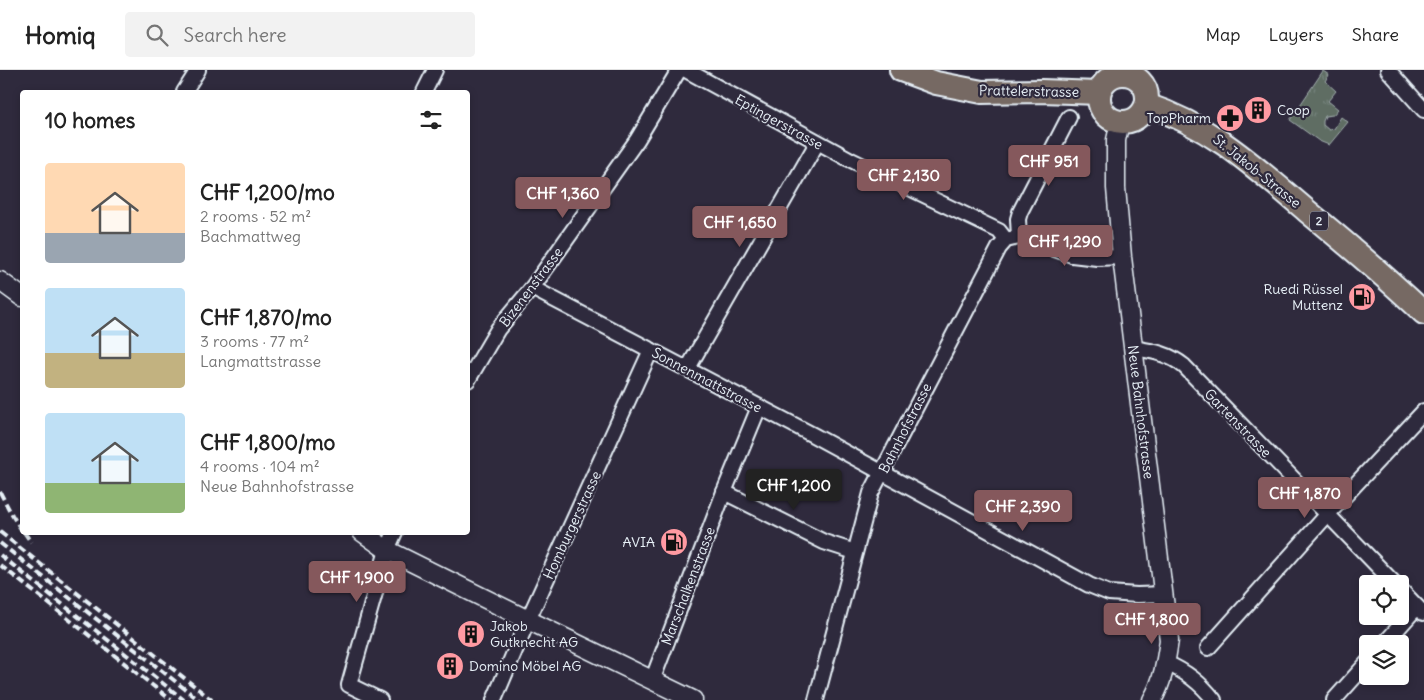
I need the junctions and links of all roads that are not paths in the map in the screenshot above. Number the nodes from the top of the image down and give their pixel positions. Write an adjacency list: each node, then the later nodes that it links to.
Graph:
1 (198, 70): 8 (street)
2 (435, 70): 9 (street)
3 (679, 70): 19 (street, Bizenenstrasse)
4 (686, 70): 15 (street, Eptingerstrasse)
5 (901, 70): 10 (main road, Prattelerstrasse)
6 (1388, 70): 12 (street)
7 (1126, 72): 10 (main road, Prattelerstrasse); 11 (main road, Prattelerstrasse)
8 (185, 90)
9 (425, 90)
10 (1099, 93): 14 (main road, Prattelerstrasse)
11 (1147, 105): 14 (main road); 21 (main road, St. Jakob-Strasse / 2)
12 (1424, 110)
13 (1068, 117): 16 (street)
14 (1120, 122): 17 (street, Neue Bahnhofstrasse)
15 (817, 143): 16 (street, Eptingerstrasse); 24 (street)
16 (1013, 239): 17 (street); 28 (street, Bahnhofstrasse)
17 (1122, 257): 22 (street, Neue Bahnhofstrasse)
18 (0, 281): 20 (street)
19 (532, 288): 23 (street, Sonnenmattstrasse); 25 (street, Bizenenstrasse)
20 (20, 295)
21 (1424, 313)
22 (1133, 348): 30 (street, Gartenstrasse); 36 (street, Neue Bahnhofstrasse)
23 (652, 350): 24 (street, Sonnenmattstrasse); 39 (street, Homburgerstrasse)
24 (688, 368): 26 (street, Sonnenmattstrasse)
25 (470, 377)
26 (759, 407): 28 (street, Sonnenmattstrasse); 29 (street, Marschalkenstrasse)
27 (1424, 411): 30 (street)
28 (881, 473): 34 (street, Bahnhofstrasse); 36 (street, Sonnenmattstrasse)
29 (724, 492): 34 (street); 44 (street, Marschalkenstrasse)
30 (1327, 515): 35 (street, Gartenstrasse); 41 (street)
31 (366, 535): 33 (street)
32 (394, 535): 33 (street)
33 (387, 550): 39 (street); 45 (street)
34 (855, 552): 48 (street, Bahnhofstrasse)
35 (1385, 575)
36 (1164, 594): 42 (street, Neue Bahnhofstrasse)
37 (1409, 598): 38 (street)
38 (1421, 610): 40 (street)
39 (528, 620): 44 (street); 46 (street, Homburgerstrasse)
40 (1394, 635)
41 (1208, 648)
42 (1166, 663): 49 (street, Neue Bahnhofstrasse); 50 (street)
43 (1359, 672): 51 (street)
44 (652, 681): 47 (street)
45 (380, 700)
46 (494, 700)
47 (693, 700)
48 (816, 700)
49 (1152, 700)
50 (1214, 700)
51 (1334, 700)

